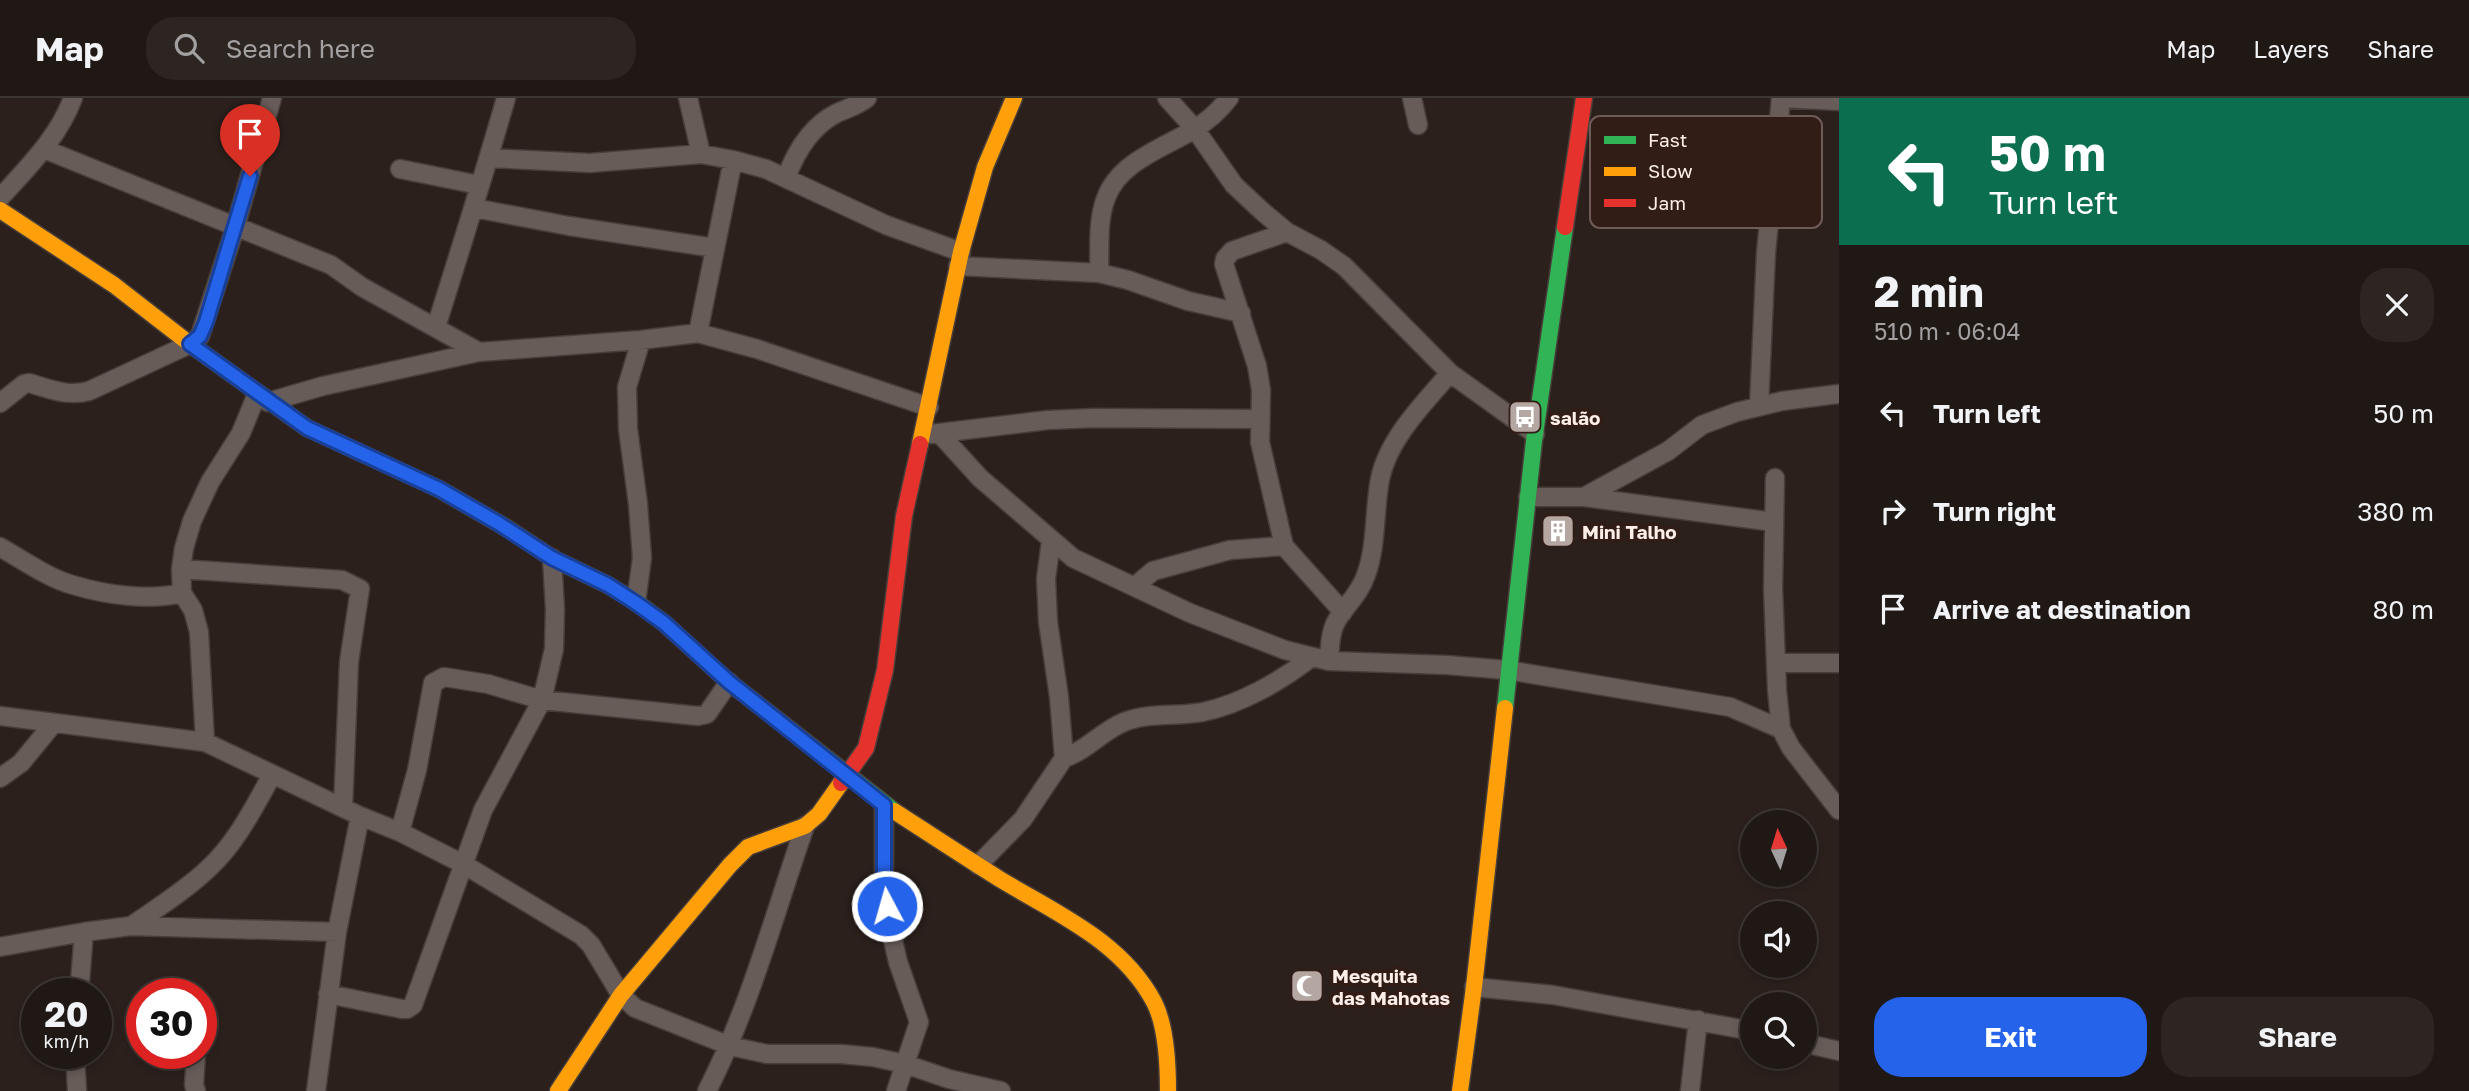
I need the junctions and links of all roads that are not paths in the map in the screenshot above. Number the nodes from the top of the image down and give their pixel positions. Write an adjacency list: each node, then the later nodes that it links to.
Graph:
1 (73, 98): 16 (street)
2 (272, 98): 26 (street)
3 (506, 98): 18 (street)
4 (688, 98): 17 (street)
5 (867, 98): 21 (street)
6 (1014, 98): 30 (street)
7 (1167, 98): 15 (street)
8 (1229, 98): 15 (street)
9 (1412, 98): 14 (street)
10 (1584, 98): 46 (street)
11 (1781, 98): 12 (street); 13 (street)
12 (1839, 101)
13 (1779, 116)
14 (1418, 125)
15 (1195, 129): 28 (street); 31 (street)
16 (44, 149): 23 (street); 26 (street)
17 (701, 154): 18 (street); 19 (street)
18 (489, 158): 22 (street)
19 (733, 160): 21 (street); 29 (street)
20 (400, 169): 22 (street)
21 (786, 178): 30 (street)
22 (479, 185): 24 (street)
23 (0, 198)
24 (474, 208): 29 (street); 33 (street)
25 (3, 219): 36 (street)
26 (235, 228): 33 (street); 36 (street)
27 (1768, 228): 42 (street)
28 (1287, 232): 32 (street); 38 (street)
29 (715, 248): 34 (street)
30 (959, 259): 31 (street); 43 (street)
31 (1099, 273): 32 (street)
32 (1241, 313): 44 (street)
33 (436, 327): 37 (street)
34 (698, 332): 35 (street); 43 (street)
35 (640, 340): 37 (street); 58 (street)
36 (190, 344): 40 (street); 41 (street)
37 (479, 352): 40 (street)
38 (1450, 373): 46 (street); 59 (street)
39 (1839, 394): 42 (street)
40 (262, 398): 54 (street); 55 (street)
41 (0, 403)
42 (1759, 406): 49 (street)
43 (929, 407): 45 (street)
44 (1259, 419): 45 (street); 52 (street)
45 (931, 434): 51 (street); 72 (street)
46 (1535, 434): 48 (street)
47 (1775, 478): 50 (street)
48 (1528, 498): 49 (street); 63 (street)
49 (1584, 498): 50 (street)
50 (1774, 523): 61 (street)
51 (1051, 541): 56 (street); 70 (street)
52 (1284, 546): 56 (street); 59 (street)
53 (0, 547): 57 (street)
54 (552, 558): 58 (street); 65 (street)
55 (181, 569): 57 (street); 75 (street)
56 (1134, 587): 60 (street)
57 (182, 593): 69 (street)
58 (636, 603): 64 (street)
59 (1343, 612): 60 (street)
60 (1320, 659): 63 (street); 70 (street)
61 (1777, 663): 62 (street); 68 (street)
62 (1839, 663)
63 (1507, 670): 68 (street); 87 (street)
64 (729, 682): 65 (street); 72 (street)
65 (541, 700): 79 (street); 80 (street)
66 (0, 716): 67 (street)
67 (53, 724): 69 (street); 73 (street)
68 (1781, 729): 76 (street)
69 (205, 742): 71 (street)
70 (1064, 758): 81 (street)
71 (272, 775): 75 (street); 82 (street)
72 (848, 775): 74 (street); 78 (street)
73 (0, 778)
74 (884, 805): 81 (street); 95 (street)
75 (343, 808): 77 (street)
76 (1839, 810)
77 (360, 816): 79 (street); 84 (street)
78 (805, 826): 89 (street); 92 (street)
79 (400, 832): 80 (street)
80 (463, 864): 88 (street); 89 (street)
81 (978, 865): 105 (street)
82 (131, 926): 83 (street); 84 (street)
83 (84, 932): 85 (street); 86 (street)
84 (337, 932): 88 (street)
85 (0, 947)
86 (80, 978)
87 (1474, 987): 90 (street); 106 (street)
88 (328, 994): 100 (street)
89 (621, 995): 92 (street); 101 (street)
90 (1698, 1020): 91 (street); 107 (street)
91 (1740, 1029)
92 (730, 1046): 95 (street); 102 (street)
93 (1817, 1046): 94 (street)
94 (1839, 1052)
95 (905, 1064): 103 (street); 104 (street)
96 (76, 1069): 98 (street)
97 (196, 1069): 99 (street)
98 (77, 1091)
99 (196, 1091)
100 (316, 1091)
101 (558, 1091)
102 (707, 1091)
103 (896, 1091)
104 (998, 1091)
105 (1168, 1091)
106 (1460, 1091)
107 (1690, 1091)

